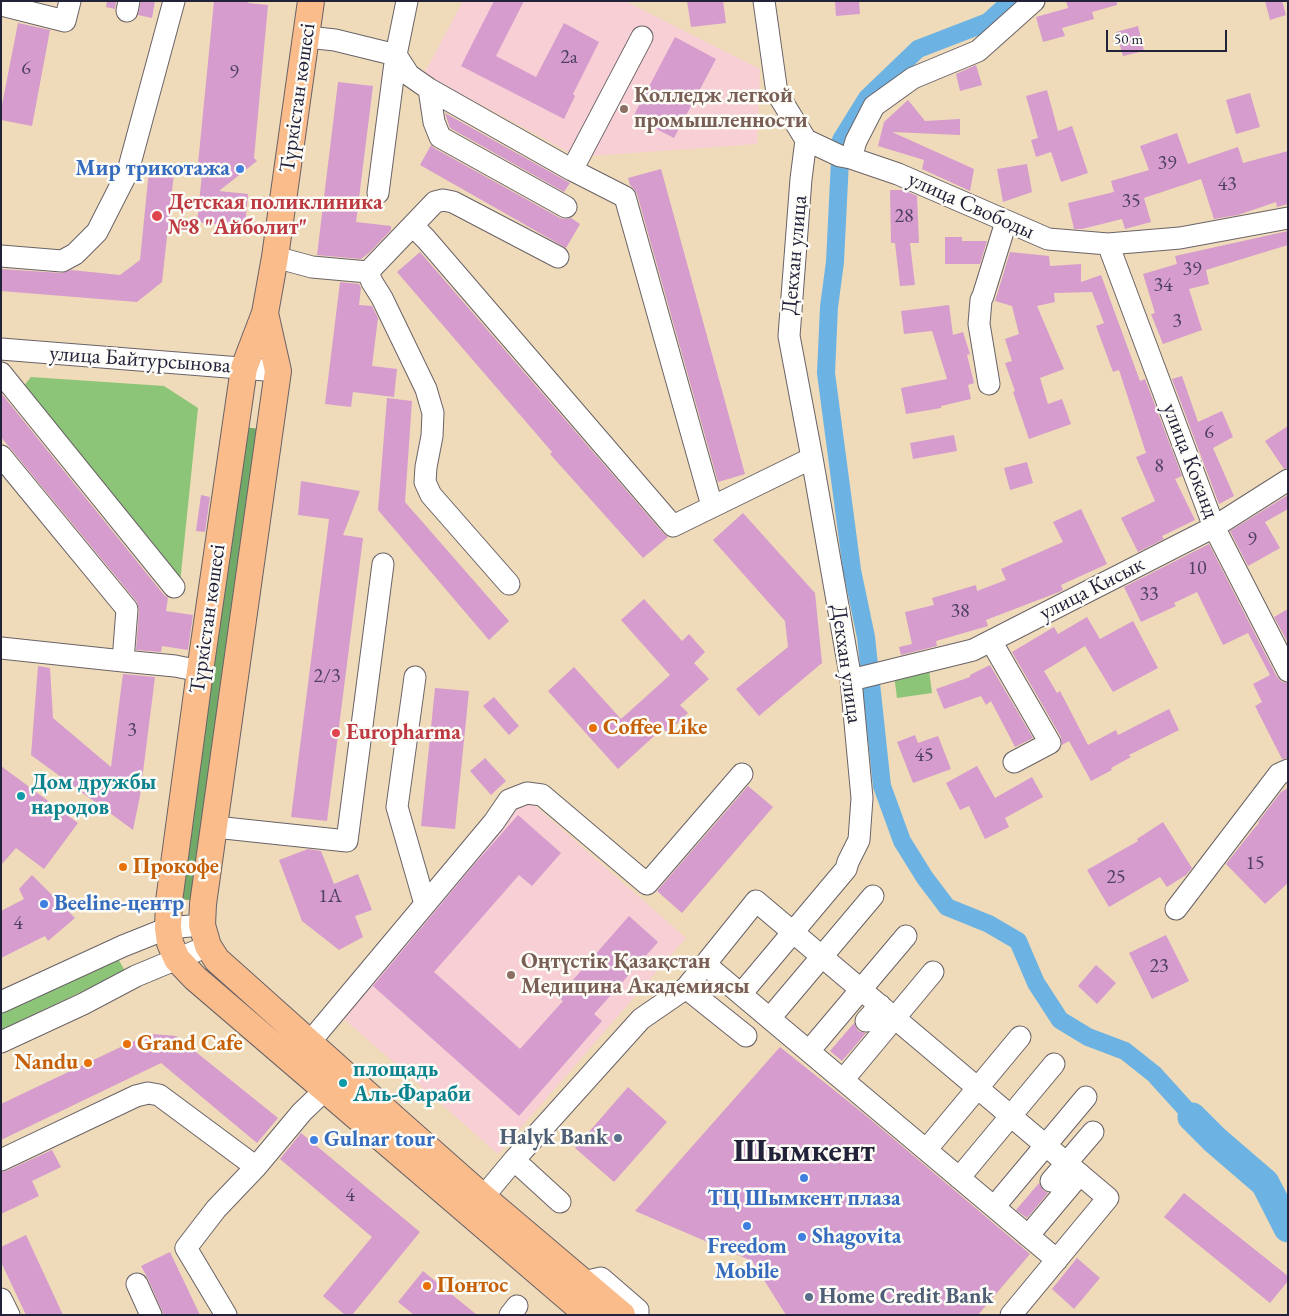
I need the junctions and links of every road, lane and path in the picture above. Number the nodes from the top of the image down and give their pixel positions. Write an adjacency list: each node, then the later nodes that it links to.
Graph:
1 (70, 1): 7 (street)
2 (174, 1): 21 (street)
3 (311, 1): 8 (main road, Түркістан көшесі)
4 (407, 1): 10 (street)
5 (764, 1): 12 (street)
6 (1034, 1): 13 (street)
7 (1, 5)
8 (307, 37): 10 (street); 22 (main road, Түркістан көшесі)
9 (642, 37): 14 (street)
10 (396, 55): 11 (street); 15 (street)
11 (429, 89): 14 (street); 16 (street)
12 (806, 140): 13 (street, улица Свободы); 32 (street, Декхан улица)
13 (851, 158): 18 (street, улица Свободы)
14 (572, 170): 34 (street)
15 (378, 193)
16 (566, 207)
17 (1288, 218): 20 (street, улица Свободы)
18 (1015, 224): 20 (street, улица Свободы); 30 (street)
19 (413, 226): 23 (street); 24 (street); 34 (street)
20 (1108, 244): 35 (street, улица Коканд)
21 (1, 256)
22 (275, 257): 24 (street); 25 (main road, Түркістан көшесі)
23 (558, 257)
24 (368, 272): 37 (street)
25 (265, 313): 27 (main road, Түркістан көшесі); 28 (main road, Түркістан көшесі)
26 (1, 349): 27 (street, улица Байтурсынова)
27 (244, 368): 28 (street, улица Байтурсынова); 42 (main road, Түркістан көшесі)
28 (278, 371): 49 (main road, Түркістан көшесі)
29 (1, 373): 38 (street)
30 (989, 384)
31 (1, 456): 41 (street)
32 (812, 458): 34 (street); 45 (street, Декхан улица)
33 (1288, 480): 35 (street, улица Кисык)
34 (712, 506)
35 (1214, 527): 39 (street, улица Кисык); 43 (street, улица Коканд)
36 (383, 564): 49 (street)
37 (509, 584)
38 (174, 587)
39 (991, 641): 45 (street, улица Кисык); 46 (street)
40 (1, 648): 41 (street)
41 (123, 661): 42 (street)
42 (200, 671): 53 (main road, Түркістан көшесі)
43 (1288, 671)
44 (415, 677): 51 (street)
45 (851, 679): 54 (street, Декхан улица)
46 (1014, 762)
47 (1288, 770): 52 (street)
48 (742, 774): 51 (street)
49 (215, 827): 55 (main road, Түркістан көшесі)
50 (873, 896): 57 (street)
51 (425, 904): 71 (street)
52 (1176, 909)
53 (168, 928): 55 (street); 58 (main road); 64 (street)
54 (793, 932): 57 (street); 59 (street); 63 (street, Декхан улица)
55 (205, 936): 58 (street); 71 (main road)
56 (906, 936): 62 (street)
57 (822, 956): 62 (street); 66 (street)
58 (177, 959): 70 (street); 76 (main road)
59 (705, 964): 61 (street); 63 (street)
60 (932, 972): 65 (street)
61 (686, 988): 68 (street); 83 (street)
62 (861, 989): 65 (street); 72 (street)
63 (741, 994): 66 (street)
64 (1, 1002)
65 (887, 1011): 67 (street); 74 (street); 75 (street)
66 (770, 1018): 72 (street)
67 (866, 1021)
68 (746, 1036)
69 (1020, 1037): 75 (street)
70 (1, 1042)
71 (309, 1043): 89 (main road)
72 (809, 1051): 74 (street)
73 (1054, 1064): 78 (street)
74 (843, 1080): 81 (street)
75 (978, 1088): 78 (street); 81 (street)
76 (325, 1090): 84 (street); 89 (main road)
77 (1086, 1097): 80 (street)
78 (1011, 1116): 80 (street); 86 (street)
79 (1092, 1132): 85 (street)
80 (1045, 1145): 85 (street); 90 (street)
81 (926, 1150): 86 (street)
82 (1, 1160): 84 (street)
83 (514, 1160): 88 (street); 89 (street)
84 (256, 1166): 98 (street)
85 (1073, 1168): 87 (street); 91 (street); 92 (street)
86 (959, 1178): 90 (street)
87 (1051, 1181)
88 (560, 1202)
89 (478, 1207): 93 (main road); 99 (main road)
90 (994, 1207): 91 (street)
91 (1028, 1236): 92 (street)
92 (1057, 1260): 102 (street)
93 (583, 1282): 100 (main road); 101 (street)
94 (137, 1284): 97 (street)
95 (1, 1299): 96 (street)
96 (9, 1315)
97 (150, 1315)
98 (226, 1315)
99 (588, 1315)
100 (622, 1315)
101 (638, 1315)
102 (1011, 1315)

